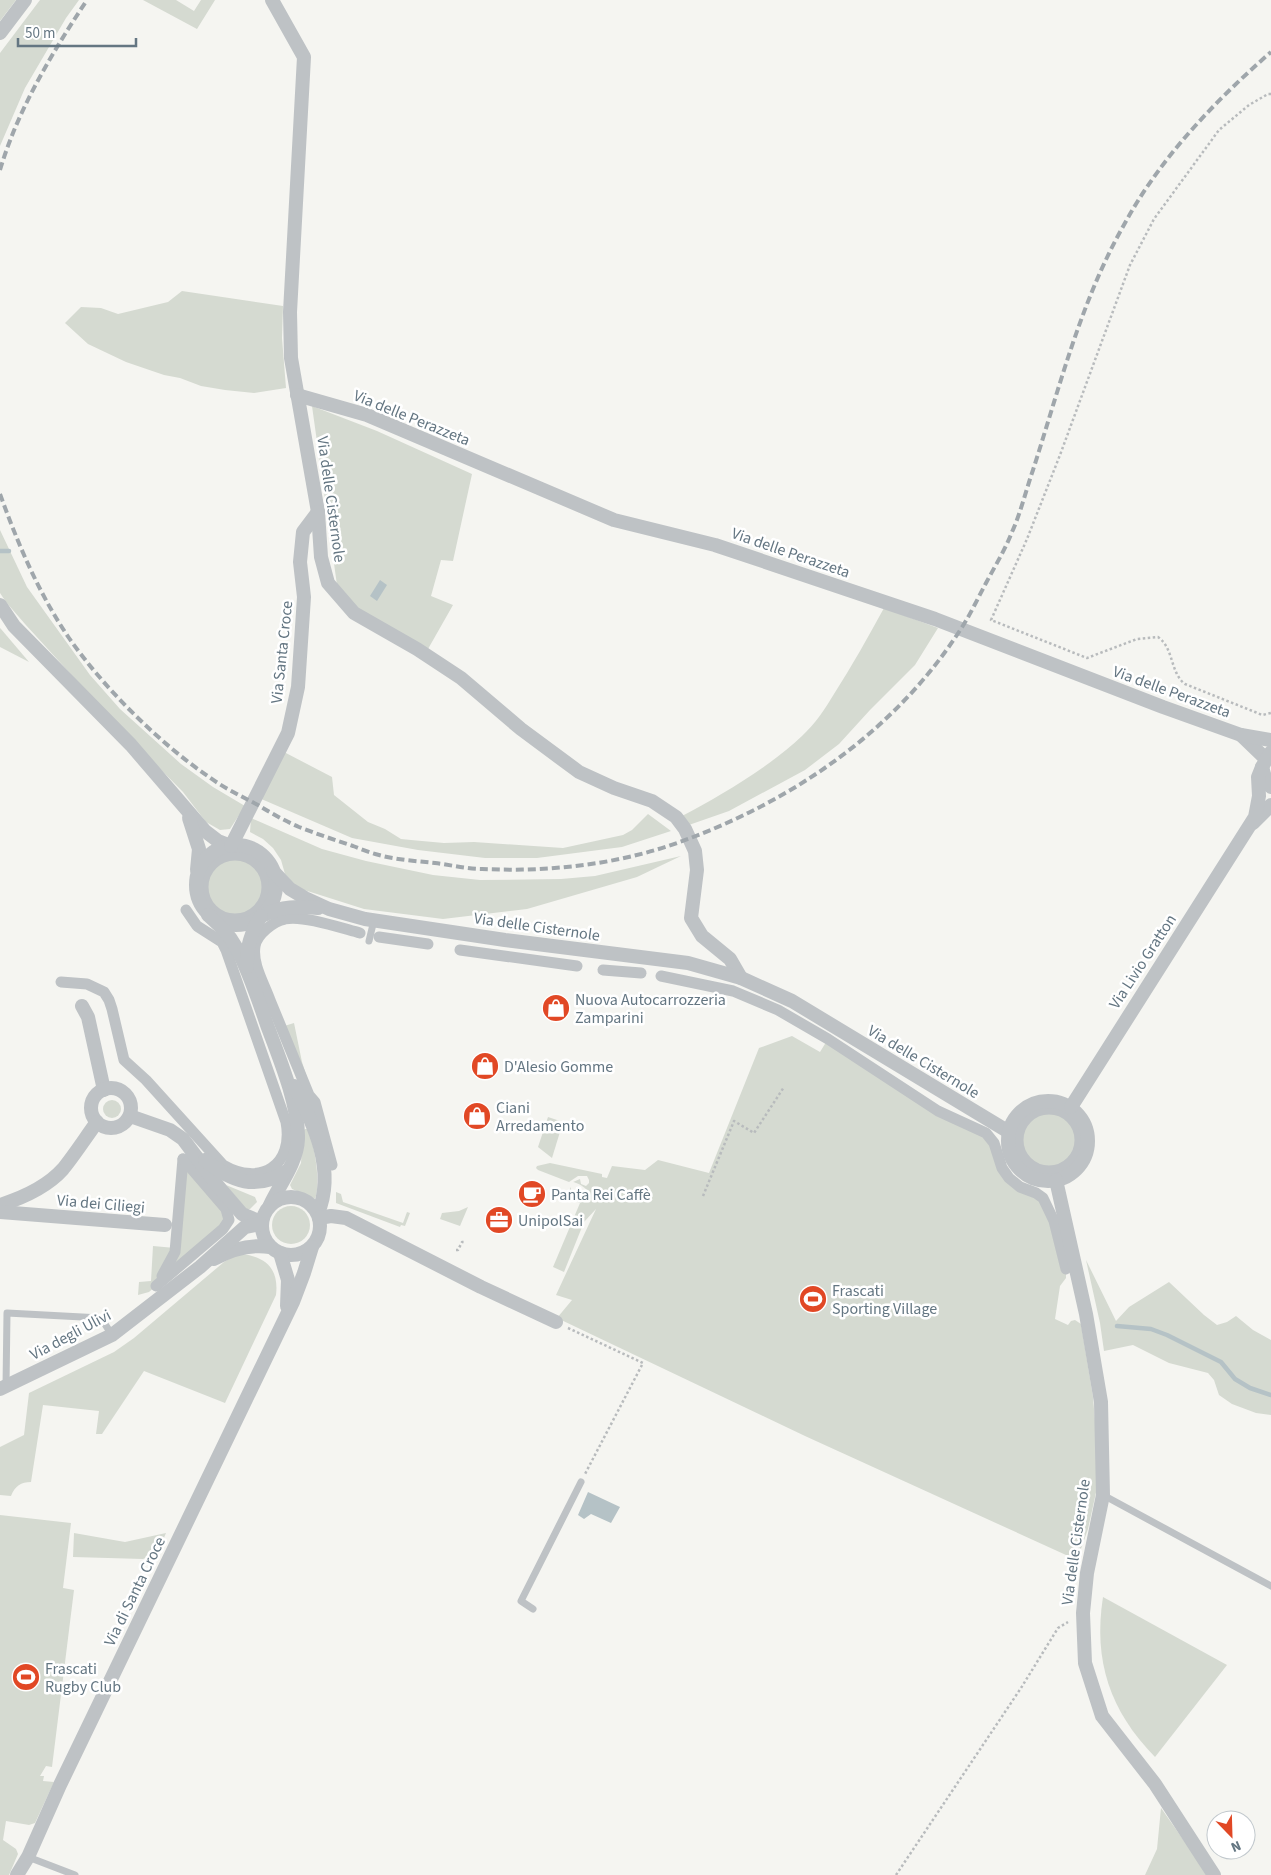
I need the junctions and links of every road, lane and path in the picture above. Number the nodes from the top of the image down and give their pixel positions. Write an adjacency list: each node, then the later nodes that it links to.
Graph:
1 (25, 0): 3 (street)
2 (272, 0): 5 (street, Via delle Cisternole)
3 (0, 34)
4 (1271, 94): 8 (path)
5 (297, 395): 6 (street, Via delle Cisternole); 9 (street, Via delle Perazzeta)
6 (318, 512): 16 (street, Via Santa Croce); 33 (street, Via delle Cisternole)
7 (0, 605): 14 (street)
8 (1271, 713)
9 (1241, 735): 10 (street); 11 (street, Via delle Perazzeta)
10 (1271, 740)
11 (1266, 759): 12 (street); 15 (street, Via Livio Gratton)
12 (1271, 787)
13 (1271, 805): 15 (street, Via Livio Gratton)
14 (184, 809): 16 (street); 18 (street)
15 (1244, 834): 39 (street, Via Livio Gratton)
16 (231, 846): 17 (street, Via delle Cisternole); 18 (street)
17 (273, 871): 19 (street, Via delle Cisternole); 22 (street)
18 (199, 884): 18 (street); 21 (street)
19 (329, 909): 22 (street, Via delle Cisternole); 23 (street, Via delle Cisternole)
20 (186, 910): 34 (street)
21 (208, 915): 22 (street, Via delle Cisternole); 32 (street)
22 (261, 916): 32 (street)
23 (374, 920): 25 (lane); 33 (street, Via delle Cisternole)
24 (360, 933): 44 (street)
25 (374, 939): 26 (street)
26 (428, 944)
27 (460, 950): 28 (street)
28 (577, 966)
29 (603, 970): 30 (street)
30 (641, 973)
31 (661, 976): 59 (street)
32 (250, 977): 36 (street)
33 (741, 978): 42 (street, Via delle Cisternole)
34 (61, 982)
35 (82, 1006): 38 (street)
36 (279, 1057): 45 (street); 51 (street)
37 (784, 1087): 47 (path)
38 (104, 1090): 40 (street); 41 (street)
39 (1070, 1107): 42 (street); 46 (street)
40 (130, 1116): 41 (street); 43 (street)
41 (97, 1122): 48 (street)
42 (1014, 1136): 42 (street); 46 (street)
43 (192, 1150): 45 (street); 52 (street)
44 (332, 1165)
45 (290, 1169): 49 (street)
46 (1056, 1180): 66 (street, Via delle Cisternole)
47 (703, 1196)
48 (0, 1205)
49 (270, 1205): 51 (street); 52 (street)
50 (0, 1212): 53 (street, Via dei Ciliegi)
51 (319, 1215): 55 (street); 62 (street)
52 (261, 1223): 56 (street); 58 (street, Via degli Ulivi)
53 (166, 1225)
54 (466, 1242): 57 (path)
55 (312, 1247): 56 (street); 61 (street)
56 (275, 1250): 58 (street, Via degli Ulivi); 61 (street)
57 (456, 1250)
58 (200, 1267): 63 (street, Via degli Ulivi)
59 (1066, 1270)
60 (156, 1286): 60 (street)
61 (282, 1322): 70 (street, Via di Santa Croce)
62 (556, 1322): 65 (path)
63 (112, 1335): 64 (street, Via degli Ulivi); 64 (lane)
64 (3, 1388)
65 (581, 1482): 68 (lane)
66 (1103, 1495): 67 (lane); 69 (street, Via delle Cisternole)
67 (1271, 1586)
68 (533, 1609)
69 (1083, 1613): 73 (path); 74 (street, Via delle Cisternole)
70 (28, 1857): 71 (street, Via di Santa Croce); 72 (lane)
71 (17, 1875)
72 (75, 1875)
73 (896, 1875)
74 (1214, 1875)

